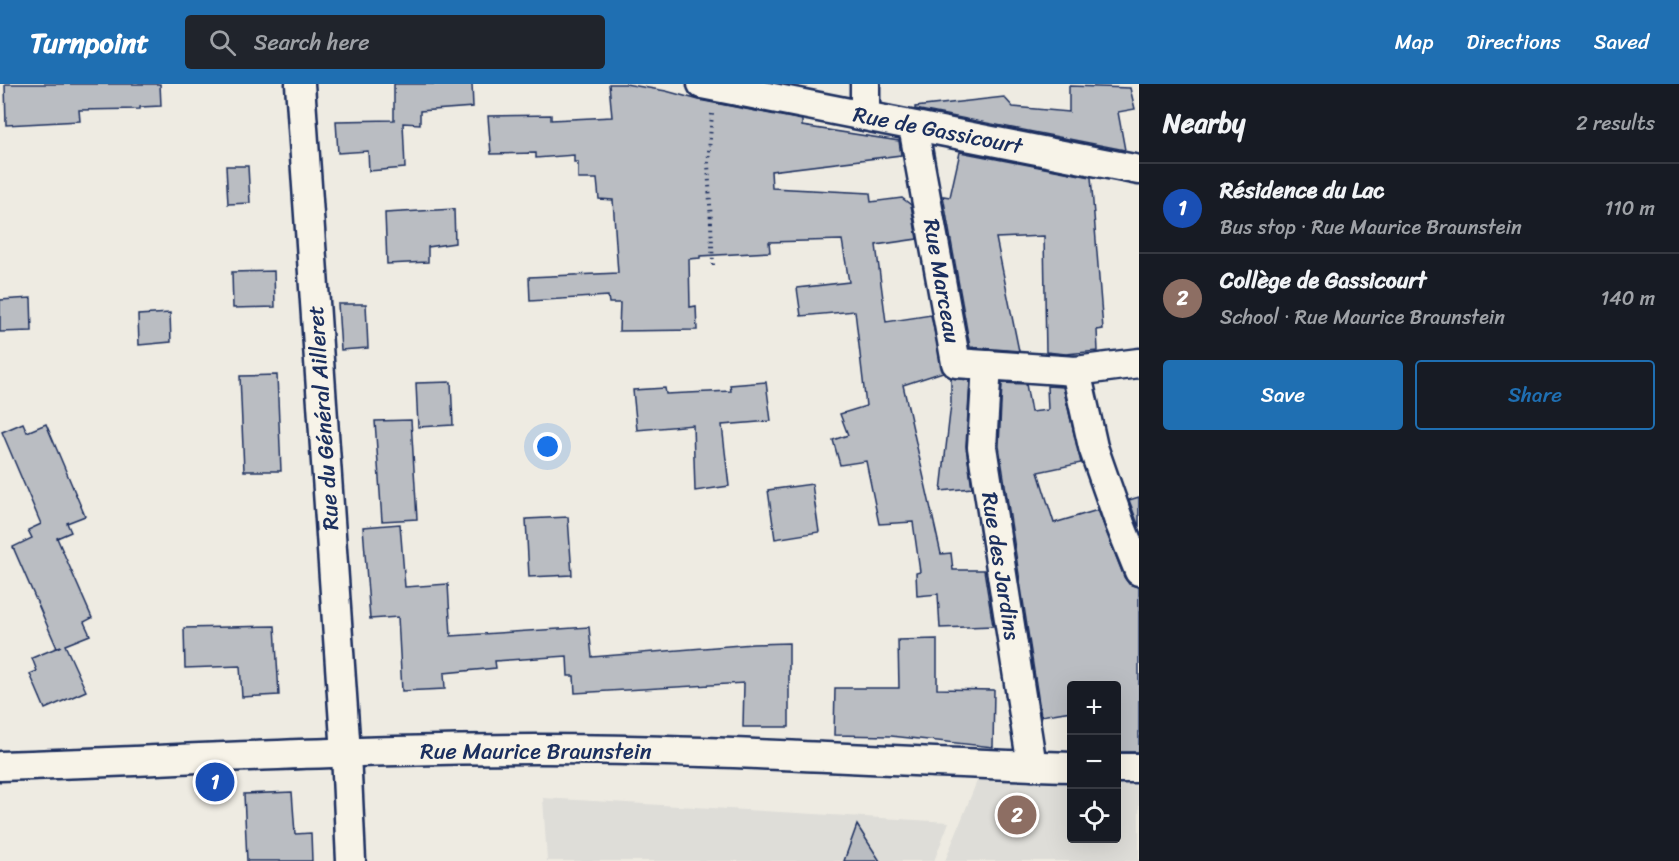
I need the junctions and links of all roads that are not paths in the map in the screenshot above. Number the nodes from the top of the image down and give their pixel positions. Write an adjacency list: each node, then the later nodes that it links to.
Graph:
1 (300, 84): 11 (street, Rue du Général Ailleret)
2 (865, 84): 4 (street)
3 (708, 85): 4 (street, Rue de Gassicourt)
4 (865, 116): 5 (street, Rue de Gassicourt)
5 (913, 126): 6 (street, Rue de Gassicourt); 8 (street, Rue Marceau)
6 (1139, 170)
7 (1139, 363): 9 (street, Rue Marceau)
8 (987, 365): 9 (street, Rue Marceau); 13 (street, Rue des Jardins)
9 (1076, 371): 10 (street)
10 (1139, 571)
11 (346, 753): 12 (street, Rue Maurice Braunstein); 13 (street, Rue Maurice Braunstein); 17 (street, Rue du Général Ailleret)
12 (0, 766)
13 (1032, 766): 14 (street, Rue Maurice Braunstein)
14 (1067, 767)
15 (1121, 768): 16 (street)
16 (1139, 768)
17 (351, 861)

